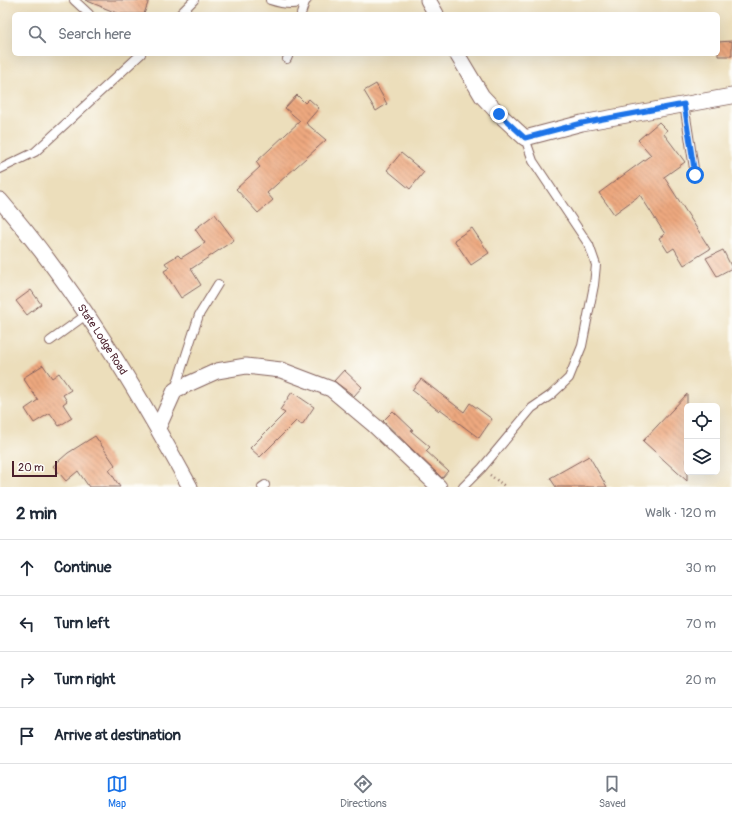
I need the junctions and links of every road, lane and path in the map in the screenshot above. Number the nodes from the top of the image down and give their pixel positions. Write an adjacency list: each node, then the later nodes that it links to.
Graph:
1 (74, 0): 6 (lane)
2 (194, 0): 7 (lane)
3 (270, 0): 5 (lane)
4 (428, 0): 9 (street)
5 (306, 1): 8 (lane)
6 (87, 12)
7 (182, 12)
8 (302, 12)
9 (435, 12)
10 (135, 56): 15 (lane)
11 (459, 56): 14 (street)
12 (732, 96): 13 (street)
13 (684, 104): 14 (street); 16 (lane)
14 (525, 138): 23 (lane)
15 (0, 169)
16 (695, 175)
17 (0, 200): 19 (street, State Lodge Road)
18 (218, 284): 21 (lane)
19 (86, 315): 20 (lane); 22 (street, State Lodge Road)
20 (50, 341)
21 (175, 390): 22 (street); 25 (street)
22 (158, 428): 24 (street, State Lodge Road)
23 (482, 468): 26 (lane); 27 (path)
24 (190, 487)
25 (439, 487)
26 (463, 487)
27 (506, 487)

